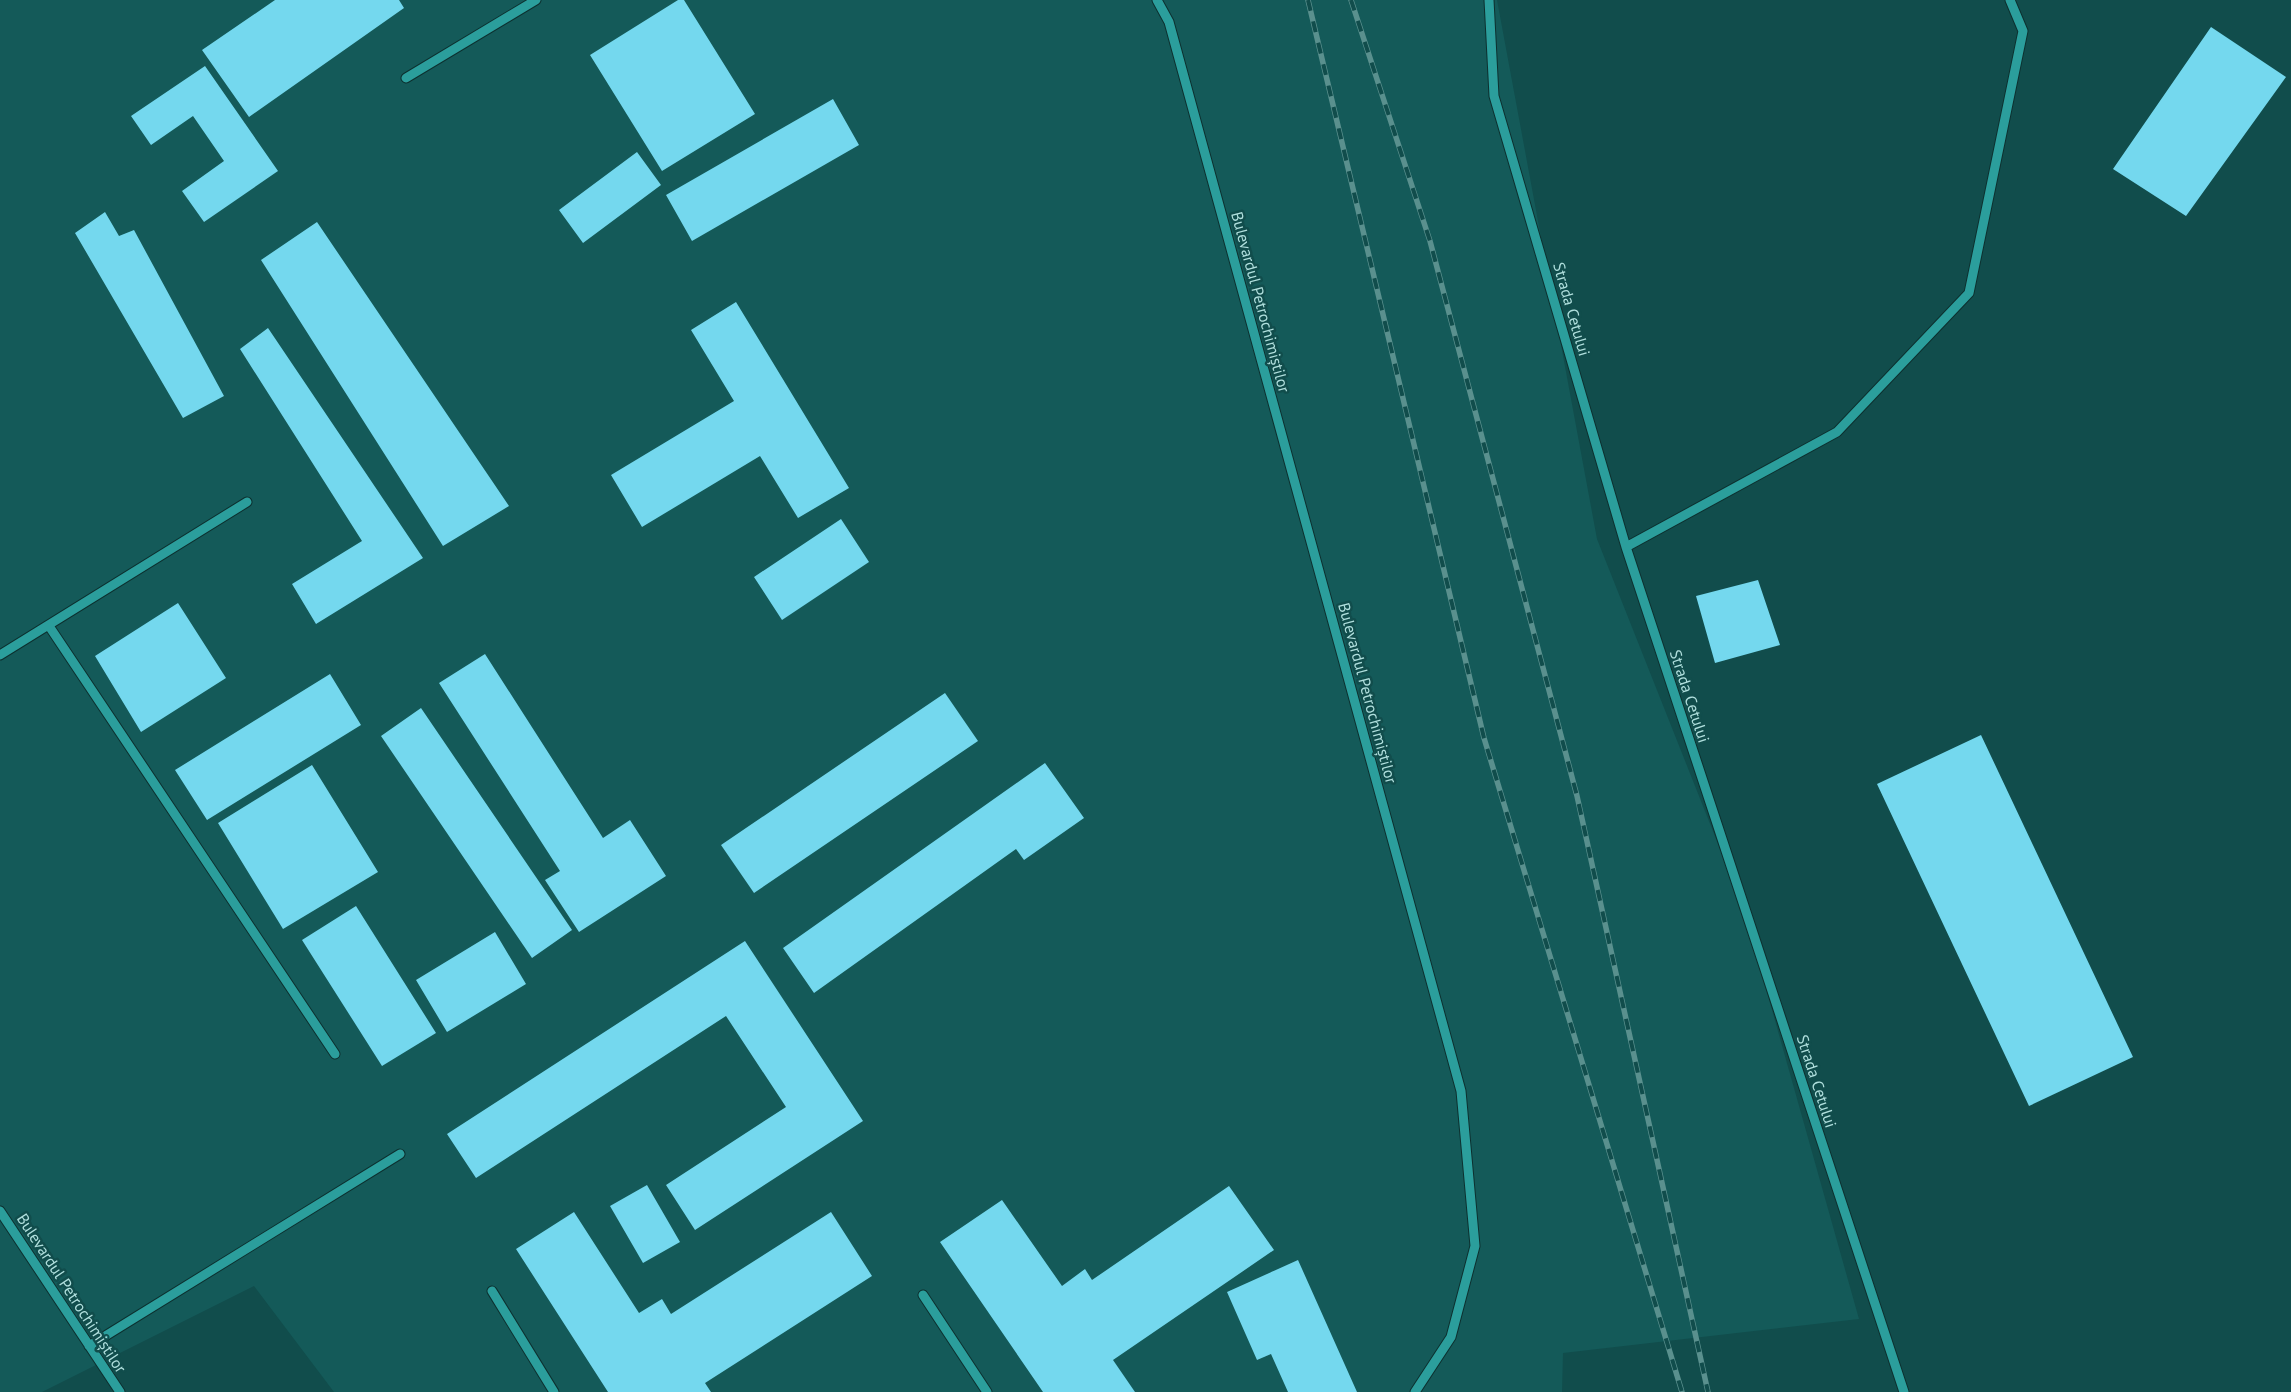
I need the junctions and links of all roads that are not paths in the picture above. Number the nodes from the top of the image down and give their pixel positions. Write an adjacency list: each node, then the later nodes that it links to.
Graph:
1 (536, 0): 5 (street)
2 (1157, 0): 19 (street, Bulevardul Petrochimiștilor)
3 (1489, 0): 7 (street, Strada Cetului)
4 (2010, 0): 7 (street)
5 (406, 78)
6 (246, 502): 8 (street)
7 (1626, 547): 20 (street, Strada Cetului)
8 (49, 626): 9 (street); 10 (street)
9 (0, 656)
10 (335, 1054)
11 (400, 1154): 15 (street)
12 (0, 1210): 15 (street, Bulevardul Petrochimiștilor)
13 (492, 1291): 17 (street)
14 (923, 1295): 18 (street)
15 (90, 1346): 16 (street, Bulevardul Petrochimiștilor)
16 (120, 1392)
17 (554, 1392)
18 (988, 1392)
19 (1415, 1392)
20 (1904, 1392)

